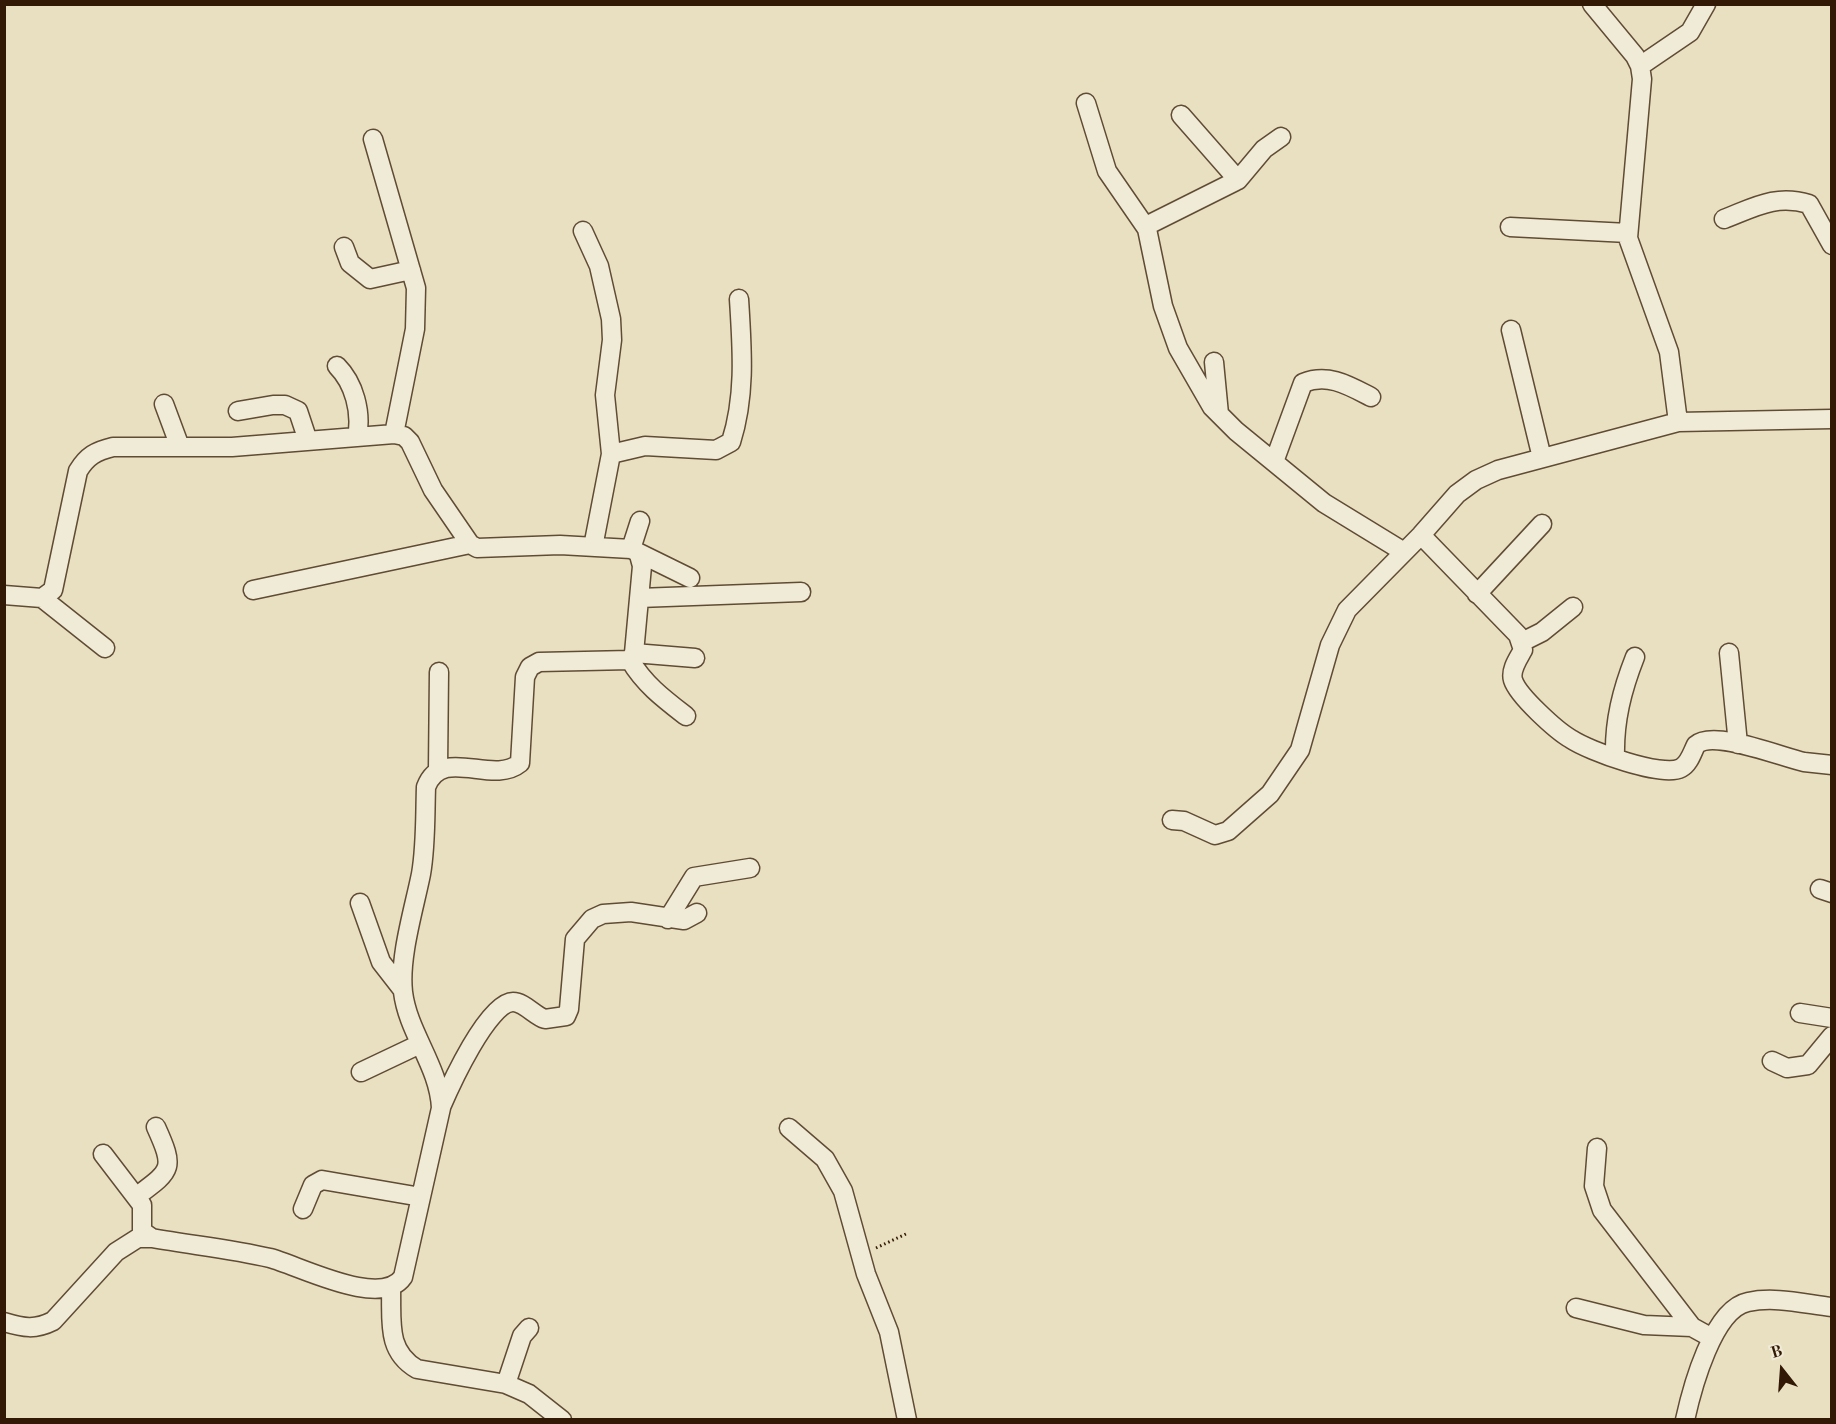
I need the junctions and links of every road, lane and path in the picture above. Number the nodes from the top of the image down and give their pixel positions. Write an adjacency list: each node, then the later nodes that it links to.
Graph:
1 (1592, 4): 3 (street)
2 (1706, 4): 3 (street)
3 (1640, 66): 13 (street)
4 (1086, 103): 11 (street)
5 (1181, 115): 8 (street)
6 (1281, 137): 8 (street)
7 (373, 140): 16 (street)
8 (1238, 180): 11 (street)
9 (1724, 219): 14 (street)
10 (1510, 227): 13 (street)
11 (1147, 229): 24 (street)
12 (583, 231): 31 (street)
13 (1628, 233): 26 (street)
14 (1832, 245)
15 (344, 247): 16 (street)
16 (411, 270): 27 (street)
17 (740, 299): 31 (street)
18 (1511, 330): 32 (street)
19 (1214, 362): 24 (street)
20 (337, 366): 28 (street)
21 (1371, 397): 33 (street)
22 (164, 404): 30 (street)
23 (238, 411): 29 (street)
24 (1219, 414): 33 (street)
25 (1832, 419): 26 (street)
26 (1678, 422): 32 (street)
27 (394, 434): 28 (street); 37 (street)
28 (357, 437): 29 (street)
29 (308, 441): 30 (street)
30 (180, 447): 46 (street)
31 (611, 454): 38 (street)
32 (1542, 458): 36 (street)
33 (1274, 462): 40 (street)
34 (640, 521): 39 (street)
35 (1542, 524): 44 (street)
36 (1421, 535): 40 (street); 44 (street)
37 (471, 543): 38 (street); 42 (street)
38 (593, 547): 39 (street)
39 (635, 552): 41 (street); 47 (street)
40 (1404, 552): 61 (street)
41 (690, 578)
42 (253, 590)
43 (801, 592): 47 (street)
44 (1477, 594): 49 (street)
45 (4, 595): 46 (street)
46 (42, 598): 50 (street)
47 (639, 598): 52 (street)
48 (1573, 607): 49 (street)
49 (1522, 642): 58 (street)
50 (105, 648)
51 (1729, 653): 57 (street)
52 (632, 656): 54 (street); 56 (street); 60 (street)
53 (1635, 657): 58 (street)
54 (695, 658)
55 (439, 672): 60 (street)
56 (686, 716)
57 (1738, 744): 58 (street); 59 (street)
58 (1615, 757)
59 (1832, 765)
60 (438, 769): 66 (street)
61 (1172, 820)
62 (750, 868): 65 (street)
63 (360, 903): 66 (street)
64 (698, 913): 65 (street)
65 (668, 919): 73 (street)
66 (402, 989): 70 (street)
67 (1800, 1013): 68 (street)
68 (1832, 1017)
69 (1832, 1036): 71 (street)
70 (420, 1044): 72 (street); 73 (street)
71 (1772, 1061)
72 (361, 1072)
73 (441, 1108): 79 (street)
74 (156, 1127): 78 (street)
75 (789, 1128): 83 (street)
76 (1597, 1148): 88 (street)
77 (103, 1154): 78 (street)
78 (137, 1196): 82 (street)
79 (421, 1197): 80 (street); 84 (street)
80 (303, 1209)
81 (908, 1233): 83 (path)
82 (152, 1238): 84 (street); 87 (street)
83 (861, 1255): 93 (street)
84 (391, 1289): 91 (street)
85 (1832, 1307): 90 (street)
86 (1576, 1308): 88 (street)
87 (4, 1322)
88 (1692, 1327): 90 (street)
89 (529, 1328): 91 (street)
90 (1712, 1338): 94 (street)
91 (506, 1384): 92 (street)
92 (562, 1419)
93 (907, 1419)
94 (1685, 1419)

